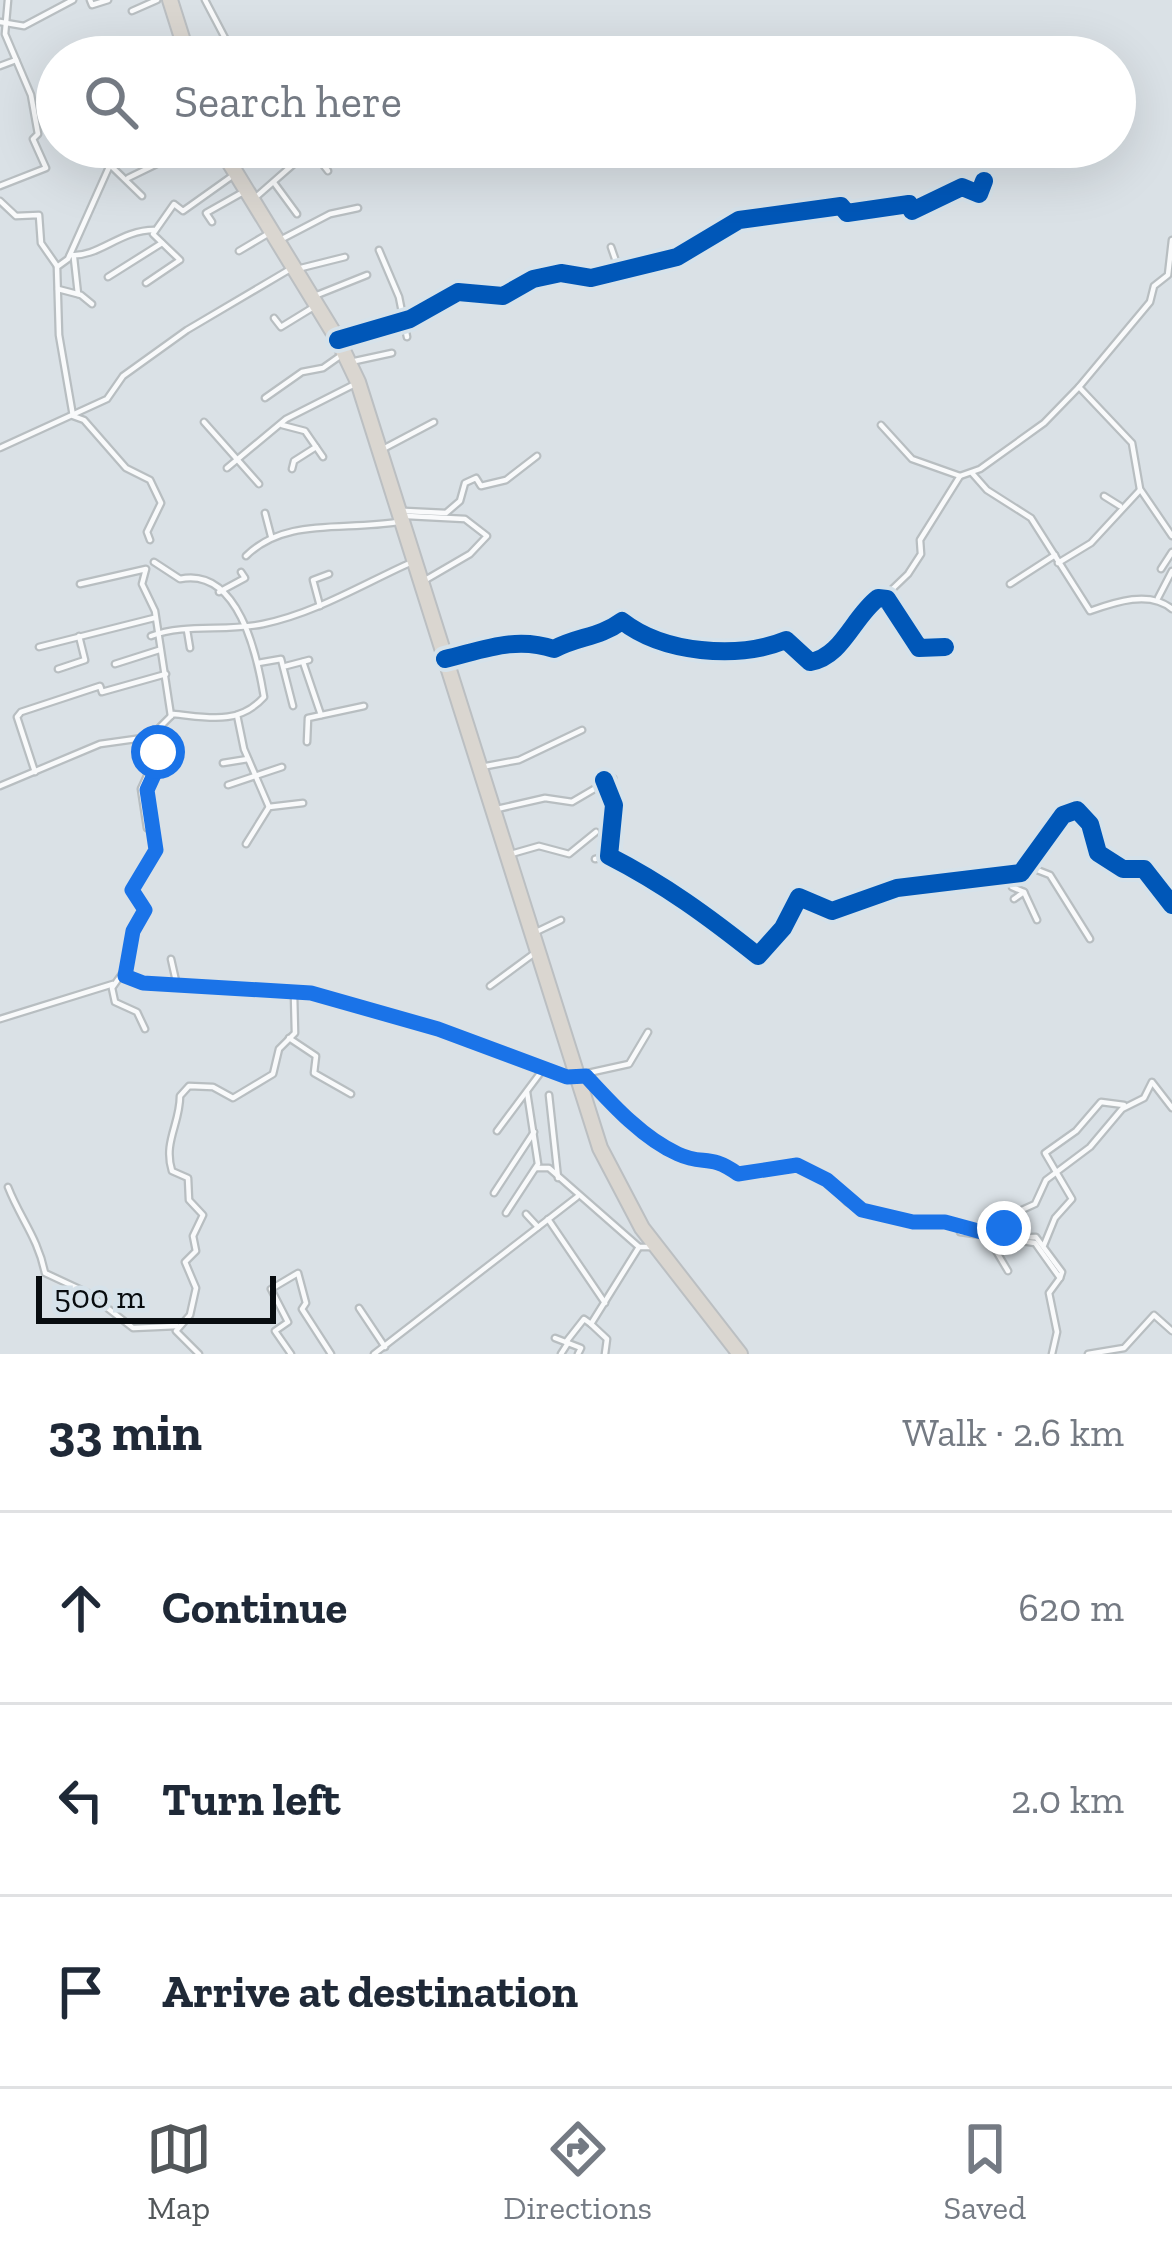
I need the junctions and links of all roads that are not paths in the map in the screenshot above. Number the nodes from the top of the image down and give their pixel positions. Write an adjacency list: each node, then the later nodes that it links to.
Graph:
1 (8, 0): 10 (street)
2 (73, 0): 8 (street)
3 (90, 0): 4 (street)
4 (108, 0)
5 (157, 0): 9 (street)
6 (170, 0): 11 (highway)
7 (205, 0): 12 (street)
8 (63, 3): 10 (street)
9 (131, 11)
10 (4, 23): 13 (street)
11 (181, 36)
12 (224, 36)
13 (16, 60): 14 (street); 15 (street)
14 (0, 66)
15 (36, 123)
16 (46, 168): 28 (street)
17 (107, 168): 46 (street)
18 (114, 168): 25 (street)
19 (149, 168): 25 (street)
20 (234, 168): 24 (highway)
21 (291, 168): 27 (street)
22 (326, 168): 23 (street)
23 (328, 171)
24 (236, 174): 29 (highway); 32 (street)
25 (128, 178): 30 (street)
26 (984, 181): 50 (street)
27 (275, 184): 29 (street); 37 (street)
28 (0, 186)
29 (248, 195): 36 (street); 40 (highway)
30 (142, 196)
31 (0, 201): 33 (street)
32 (195, 202): 36 (street); 39 (street)
33 (8, 207): 35 (street); 48 (street)
34 (358, 208): 40 (street)
35 (0, 211)
36 (206, 213): 38 (street)
37 (297, 214)
38 (212, 222)
39 (154, 230): 42 (street); 46 (street)
40 (274, 237): 45 (street); 49 (highway)
41 (1172, 240): 64 (street)
42 (162, 243): 52 (street); 53 (street)
43 (611, 247): 50 (street)
44 (379, 250): 59 (street)
45 (239, 251)
46 (69, 257): 48 (street); 55 (street)
47 (345, 257): 49 (street)
48 (56, 267): 54 (street)
49 (294, 268): 56 (highway); 66 (street)
50 (620, 270): 59 (street)
51 (367, 275): 56 (street)
52 (108, 277)
53 (146, 283)
54 (58, 289): 55 (street); 66 (street)
55 (78, 294): 57 (street)
56 (314, 301): 58 (street); 61 (highway)
57 (92, 304)
58 (274, 317)
59 (401, 323): 60 (street); 61 (street)
60 (407, 337)
61 (344, 352): 62 (street); 63 (highway); 65 (street)
62 (392, 353)
63 (358, 382): 69 (street); 73 (highway)
64 (1079, 387): 79 (street); 82 (street)
65 (265, 398)
66 (73, 416): 71 (street); 89 (street)
67 (204, 422): 76 (street)
68 (434, 422): 73 (street)
69 (282, 425): 72 (street); 76 (street)
70 (880, 425): 80 (street)
71 (0, 448)
72 (316, 448): 75 (street); 78 (street)
73 (380, 450): 86 (highway)
74 (537, 456): 86 (street)
75 (323, 457)
76 (237, 458): 77 (street); 81 (street)
77 (227, 468)
78 (292, 469)
79 (972, 473): 80 (street); 92 (street)
80 (960, 476): 103 (street)
81 (259, 484)
82 (1141, 490): 84 (street); 88 (street)
83 (1104, 496): 84 (street)
84 (1120, 506): 92 (street)
85 (266, 513): 87 (street)
86 (401, 516): 87 (street); 93 (highway); 99 (street)
87 (272, 536): 91 (street)
88 (1172, 536)
89 (150, 540)
90 (1172, 553): 95 (street)
91 (246, 556)
92 (1056, 559): 101 (street); 104 (street)
93 (415, 560): 99 (highway); 105 (street)
94 (154, 562): 102 (street)
95 (1161, 569)
96 (241, 572): 102 (street)
97 (1172, 572): 104 (street)
98 (329, 574): 105 (street)
99 (421, 581): 116 (highway)
100 (80, 584): 107 (street)
101 (1010, 584)
102 (219, 593): 108 (street)
103 (882, 598): 113 (street); 116 (street)
104 (1159, 600): 106 (street)
105 (320, 606): 108 (street)
106 (1172, 609)
107 (154, 618): 110 (street); 111 (street)
108 (249, 626): 109 (street); 118 (street)
109 (188, 630): 110 (street); 114 (street)
110 (154, 634): 115 (street)
111 (80, 637): 112 (street); 120 (street)
112 (39, 647)
113 (945, 647)
114 (190, 648)
115 (159, 650): 117 (street); 121 (street)
116 (445, 659): 135 (highway)
117 (116, 664)
118 (258, 664): 119 (street); 124 (street)
119 (284, 667): 122 (street); 125 (street)
120 (58, 669)
121 (166, 674): 126 (street); 136 (street)
122 (293, 706)
123 (364, 706): 125 (street)
124 (238, 715): 126 (street); 128 (street)
125 (321, 715): 131 (street)
126 (171, 716): 129 (street)
127 (582, 730): 135 (street)
128 (240, 734): 130 (street); 132 (street)
129 (152, 735): 136 (street); 145 (street); 149 (street)
130 (229, 736)
131 (307, 742)
132 (248, 758): 133 (street); 137 (street)
133 (223, 763)
134 (282, 766): 137 (street)
135 (478, 767): 144 (highway)
136 (35, 772): 141 (street)
137 (258, 778): 140 (street); 143 (street)
138 (613, 778): 139 (street)
139 (604, 780): 144 (street); 151 (street)
140 (228, 785)
141 (0, 786)
142 (303, 802): 143 (street)
143 (269, 807): 147 (street)
144 (492, 811): 150 (highway)
145 (146, 828)
146 (596, 832): 150 (street)
147 (246, 844)
148 (163, 855): 149 (street)
149 (153, 856): 164 (street)
150 (506, 856): 160 (highway)
151 (609, 856): 152 (street); 154 (street)
152 (595, 859)
153 (1027, 866): 154 (street); 157 (street); 161 (street)
154 (1008, 874): 155 (street)
155 (1024, 892): 156 (street); 159 (street)
156 (1014, 899)
157 (1172, 905)
158 (562, 920): 160 (street)
159 (1036, 920)
160 (531, 934): 162 (highway)
161 (1090, 939)
162 (536, 952): 167 (street); 174 (highway)
163 (171, 959): 165 (street)
164 (122, 974): 165 (street); 166 (street)
165 (176, 981): 168 (street)
166 (113, 984): 169 (street); 170 (street)
167 (490, 986)
168 (294, 993): 172 (street); 173 (street)
169 (0, 1019)
170 (145, 1029)
171 (649, 1032): 174 (street)
172 (289, 1038): 176 (street); 205 (street)
173 (544, 1066): 174 (street); 175 (street)
174 (579, 1076): 195 (street); 199 (highway)
175 (527, 1092): 180 (street); 181 (street)
176 (351, 1094)
177 (549, 1096): 184 (street)
178 (1129, 1106): 179 (street); 183 (street); 183 (street)
179 (1172, 1108)
180 (497, 1131)
181 (534, 1132): 182 (street); 186 (street)
182 (536, 1168): 184 (street); 188 (street)
183 (1055, 1172): 195 (street); 197 (street)
184 (557, 1178): 187 (street)
185 (8, 1187): 205 (street)
186 (494, 1193)
187 (577, 1197): 190 (street); 198 (street)
188 (506, 1214)
189 (526, 1214): 192 (street)
190 (548, 1219): 192 (street); 202 (street)
191 (1013, 1224): 194 (street)
192 (538, 1227): 209 (street)
193 (960, 1232): 196 (street)
194 (1014, 1237): 195 (street); 197 (street)
195 (1004, 1238)
196 (989, 1239): 200 (street); 201 (street)
197 (1044, 1244): 201 (street)
198 (639, 1247): 199 (street); 202 (street)
199 (656, 1247): 217 (highway)
200 (1007, 1271)
201 (1061, 1276): 218 (street)
202 (604, 1303): 204 (street)
203 (359, 1308): 209 (street)
204 (591, 1324): 208 (street); 216 (street)
205 (177, 1325): 210 (street)
206 (1172, 1331): 219 (street)
207 (555, 1338): 208 (street)
208 (567, 1342): 214 (street); 215 (street)
209 (385, 1347): 213 (street)
210 (199, 1354)
211 (291, 1354): 212 (street)
212 (331, 1354)
213 (374, 1354)
214 (561, 1354)
215 (578, 1354)
216 (605, 1354)
217 (740, 1354)
218 (1052, 1354)
219 (1088, 1354)

